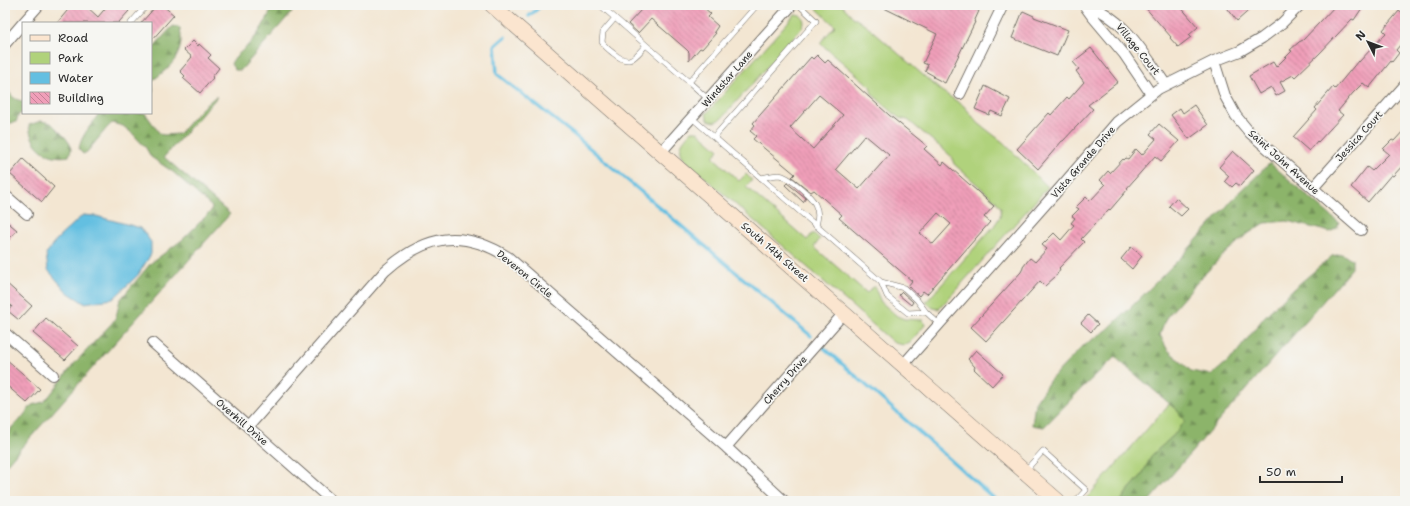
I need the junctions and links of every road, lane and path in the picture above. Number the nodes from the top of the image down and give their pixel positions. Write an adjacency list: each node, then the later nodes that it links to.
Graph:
1 (39, 5): 12 (street)
2 (147, 5): 13 (lane)
3 (492, 5): 26 (main road, South 14th Street)
4 (600, 5): 11 (lane)
5 (757, 5): 18 (lane)
6 (792, 5): 23 (street, Windstar Lane)
7 (799, 5): 25 (lane)
8 (1003, 5): 21 (street)
9 (1086, 5): 19 (street, Village Court); 22 (street, Village Court)
10 (1300, 5): 17 (street, Vista Grande Drive)
11 (615, 18): 16 (lane); 16 (lane)
12 (24, 22)
13 (132, 22)
14 (22, 24): 15 (street)
15 (5, 44)
16 (646, 45): 18 (lane)
17 (1214, 61): 19 (street, Vista Grande Drive); 28 (street, Saint John Avenue)
18 (689, 82): 23 (lane)
19 (1166, 85): 22 (street, Vista Grande Drive)
20 (1405, 85): 28 (street, Jessica Court)
21 (960, 94)
22 (1151, 94): 36 (street, Vista Grande Drive)
23 (709, 100): 24 (street, Windstar Lane)
24 (692, 118): 25 (lane); 26 (street, Windstar Lane)
25 (714, 137): 27 (lane)
26 (662, 152): 35 (main road, South 14th Street)
27 (761, 178): 31 (lane); 31 (lane)
28 (1313, 188): 32 (street, Saint John Avenue)
29 (5, 195): 30 (street)
30 (27, 214)
31 (816, 226): 33 (lane)
32 (1361, 230)
33 (881, 282): 34 (lane); 34 (lane)
34 (926, 312): 36 (lane)
35 (844, 313): 39 (main road, South 14th Street); 42 (street, Cherry Drive)
36 (939, 324): 39 (street, Vista Grande Drive)
37 (5, 333): 40 (street)
38 (153, 343): 41 (street, Overhill Drive)
39 (903, 365): 43 (main road, South 14th Street)
40 (53, 375)
41 (248, 427): 42 (street, Deveron Circle); 44 (street, Overhill Drive)
42 (726, 447): 45 (street, Deveron Circle)
43 (1024, 472): 46 (main road, South 14th Street); 47 (lane)
44 (332, 501)
45 (784, 501)
46 (1058, 501)
47 (1076, 501)

